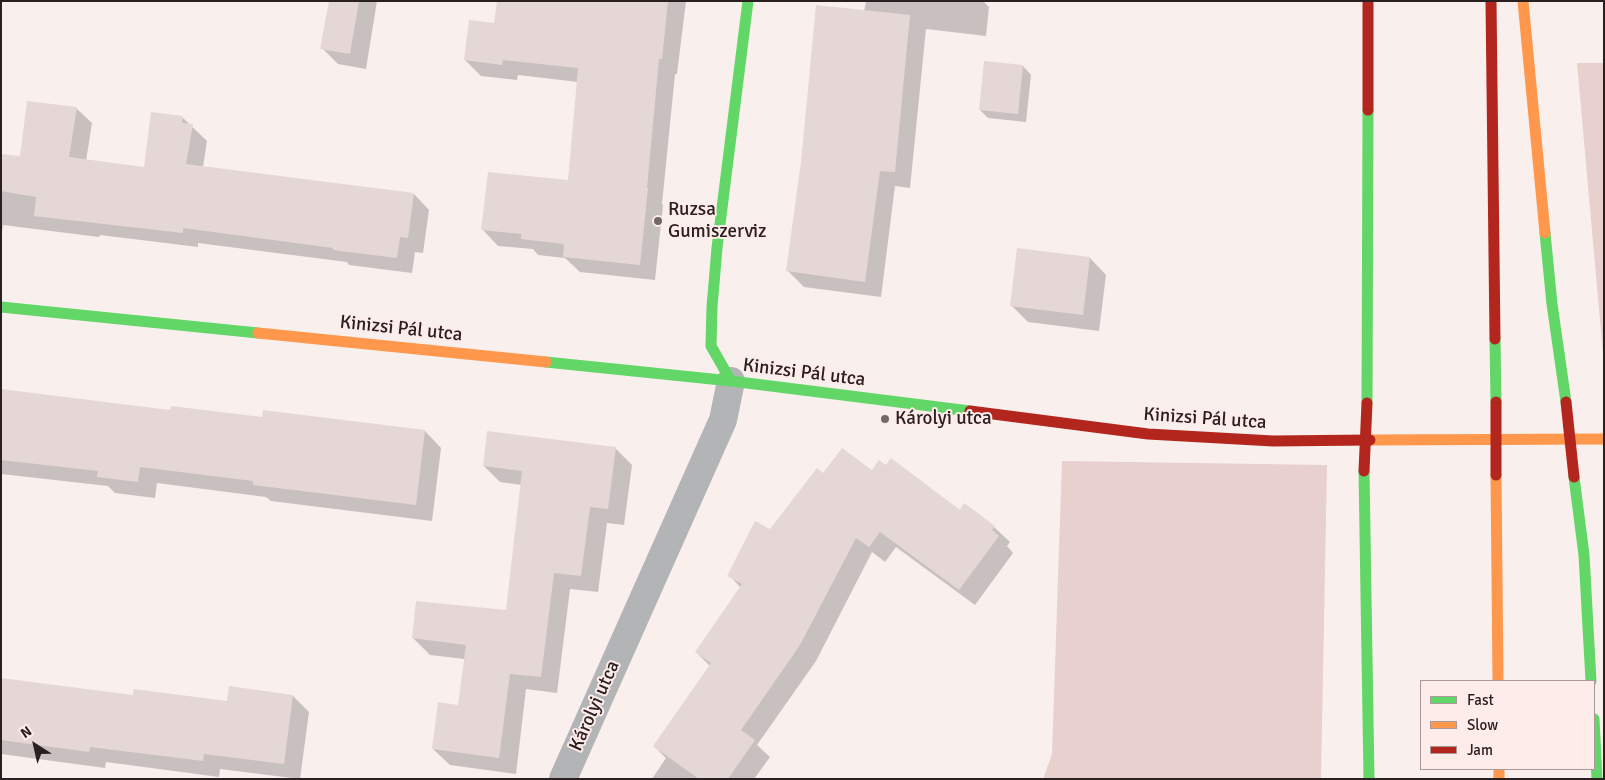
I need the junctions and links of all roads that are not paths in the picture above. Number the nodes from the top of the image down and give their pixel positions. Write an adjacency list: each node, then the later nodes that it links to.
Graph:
1 (748, 1): 6 (main road)
2 (1368, 1): 12 (main road, bridge)
3 (1491, 1): 8 (main road, bridge)
4 (1523, 1): 9 (main road, bridge)
5 (1, 306): 6 (main road, Kinizsi Pál utca)
6 (731, 381): 7 (main road, Kinizsi Pál utca); 11 (street, Károlyi utca)
7 (1604, 439)
8 (1498, 680)
9 (1591, 680)
10 (1595, 734): 13 (main road)
11 (563, 779)
12 (1369, 779)
13 (1598, 779)

